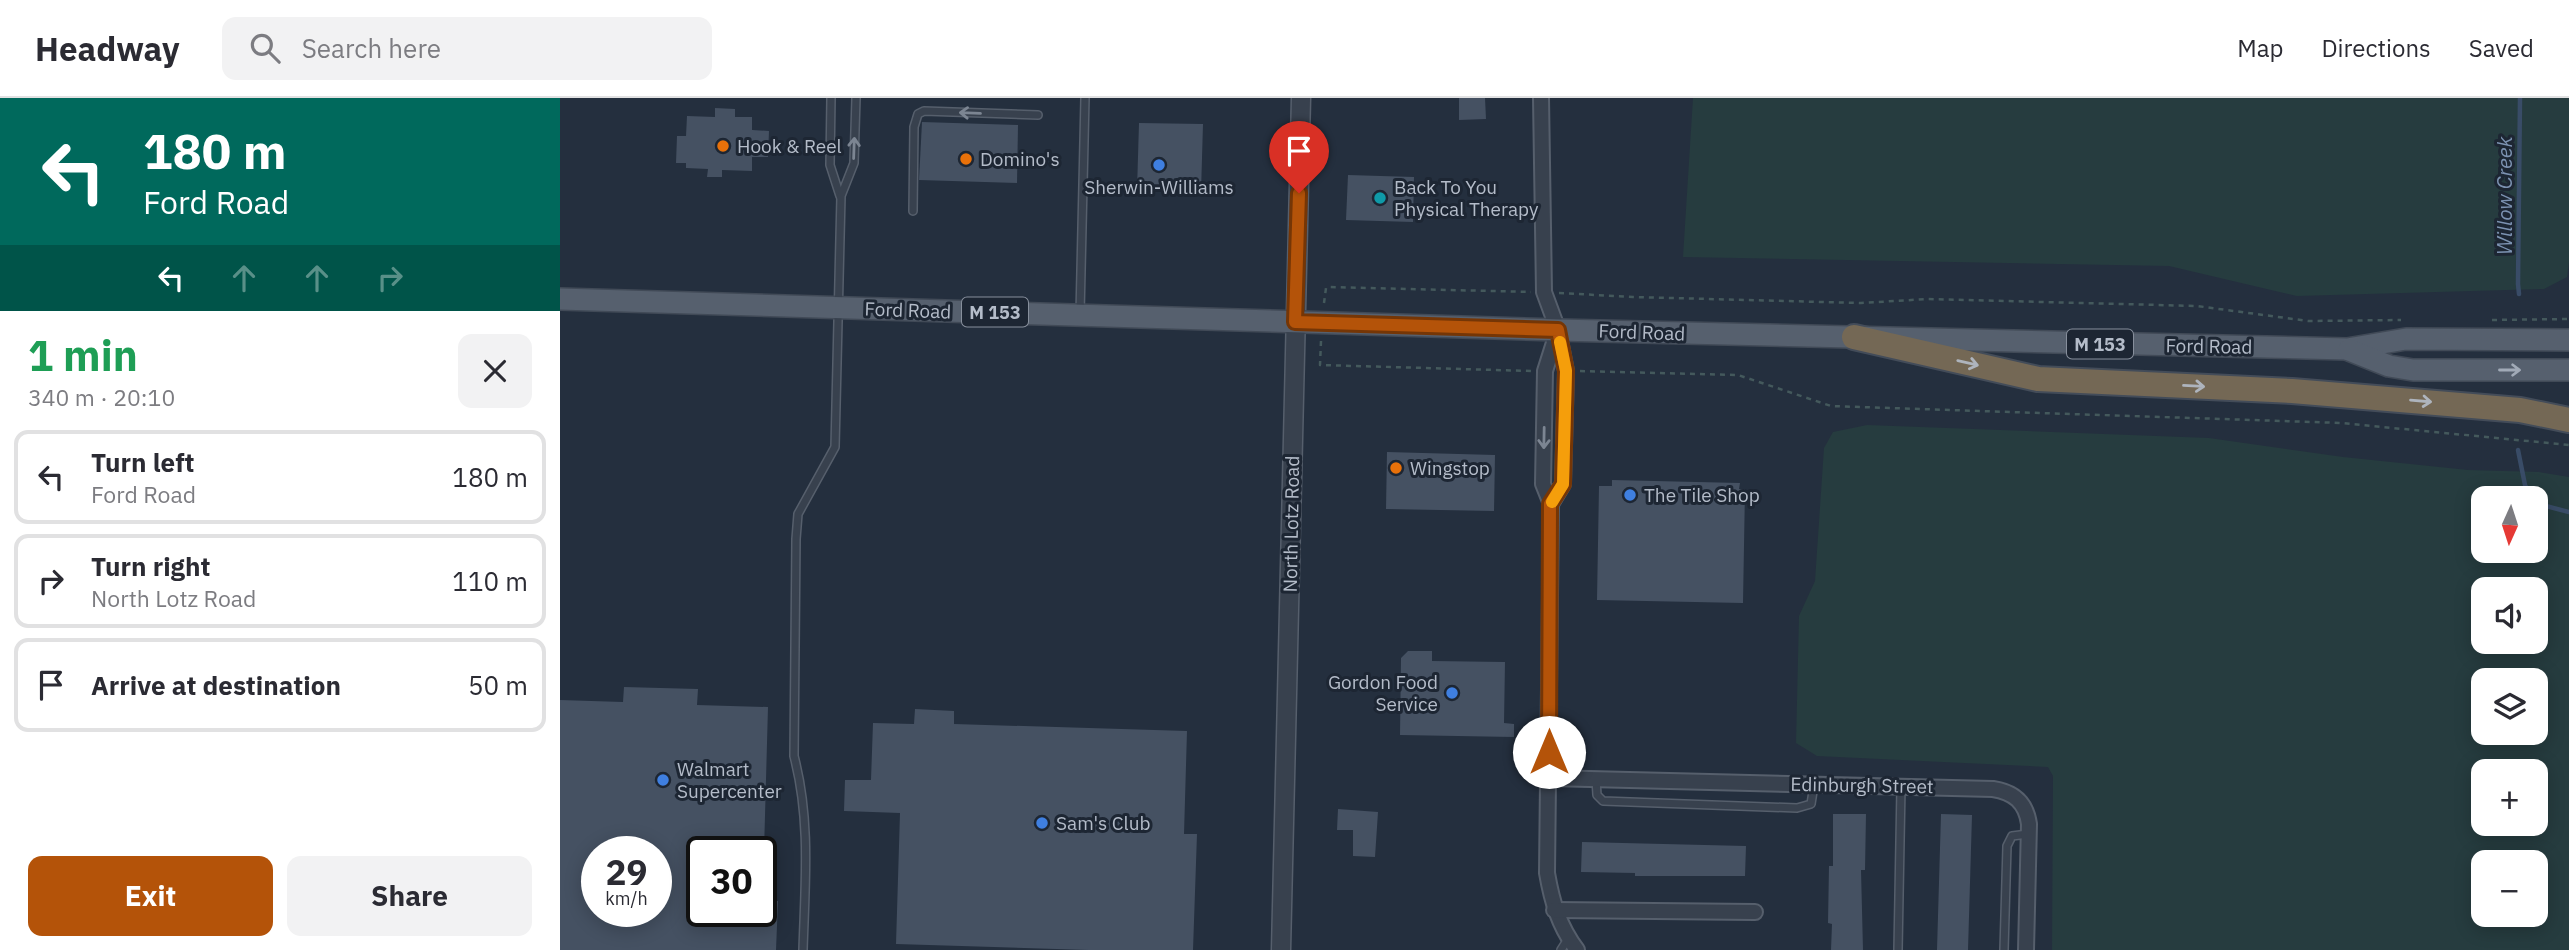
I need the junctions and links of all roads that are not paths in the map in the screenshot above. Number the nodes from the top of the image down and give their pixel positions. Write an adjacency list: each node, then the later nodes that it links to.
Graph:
1 (831, 98): 7 (lane)
2 (856, 98): 7 (lane, one-way to 2)
3 (1085, 98): 11 (lane)
4 (1301, 98): 12 (street, North Lotz Road)
5 (1541, 98): 13 (street)
6 (1038, 115): 8 (lane, one-way to 8)
7 (841, 197): 10 (lane)
8 (913, 211)
9 (560, 299): 10 (main road, Ford Road / M 153)
10 (838, 307): 11 (main road, Ford Road / M 153); 28 (lane)
11 (1080, 315): 12 (main road, Ford Road / M 153)
12 (1295, 322): 13 (main road, Ford Road / M 153); 29 (street, North Lotz Road)
13 (1558, 330): 14 (main road, Ford Road / M 153); 19 (street, one-way to 19); 19 (street)
14 (1854, 337): 16 (main road, Ford Road / M 153); 18 (highway, one-way to 18)
15 (2569, 340): 16 (main road, Ford Road / M 153)
16 (2347, 349): 17 (main road, Ford Road / M 153, one-way to 17)
17 (2569, 370)
18 (2569, 420)
19 (1550, 504): 20 (street)
20 (1549, 778): 21 (street, Edinburgh Street); 25 (street)
21 (1596, 779): 22 (street, Edinburgh Street); 22 (lane)
22 (1814, 784): 23 (street, Edinburgh Street)
23 (1901, 786): 24 (street, Edinburgh Street); 30 (lane)
24 (2029, 834): 31 (lane); 32 (street, Edinburgh Street)
25 (1555, 910): 26 (street); 27 (street)
26 (1755, 912)
27 (1569, 946)
28 (803, 950)
29 (1281, 950)
30 (1898, 950)
31 (2004, 950)
32 (2026, 950)

